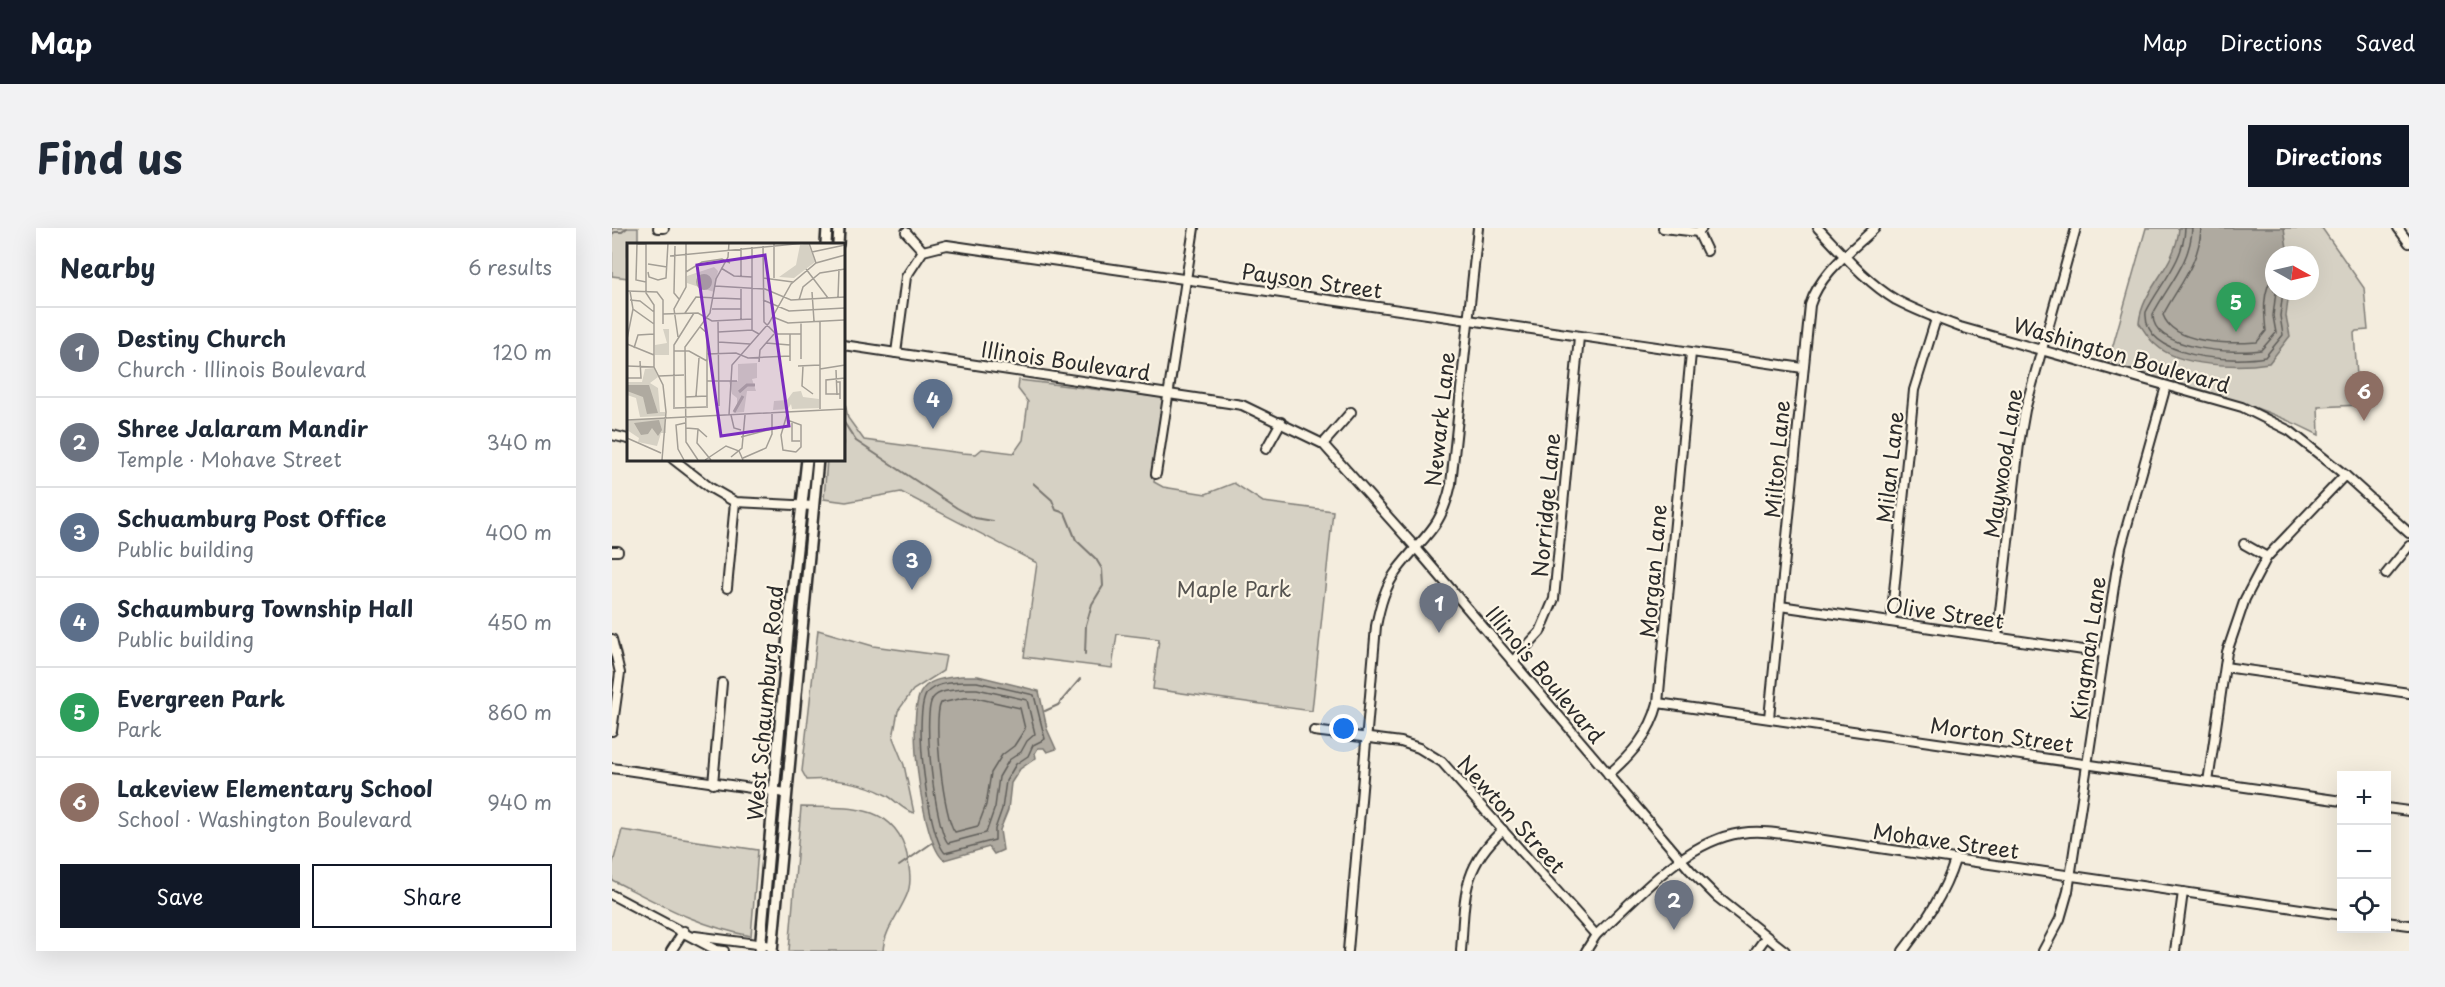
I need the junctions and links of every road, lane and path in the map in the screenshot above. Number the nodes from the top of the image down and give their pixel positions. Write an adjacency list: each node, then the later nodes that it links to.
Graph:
1 (658, 228): 2 (street)
2 (664, 228)
3 (827, 228): 14 (main road)
4 (839, 228): 15 (main road)
5 (1194, 228): 20 (street)
6 (1478, 228): 22 (street, Newark Lane)
7 (1663, 228): 12 (street)
8 (1818, 228): 19 (street, Washington Boulevard)
9 (1875, 228): 19 (street, Milton Lane)
10 (2076, 228): 25 (street, Maywood Lane)
11 (2398, 228): 16 (street)
12 (1700, 230): 18 (street)
13 (906, 232): 17 (street)
14 (826, 243)
15 (838, 243)
16 (2409, 243)
17 (923, 251): 20 (street, Payson Street); 26 (street)
18 (1707, 251)
19 (1845, 257): 21 (street, Washington Boulevard); 28 (street, Milton Lane)
20 (1188, 280): 22 (street, Payson Street); 30 (street)
21 (1936, 319): 25 (street, Washington Boulevard); 53 (street, Milan Lane)
22 (1468, 320): 23 (street, Payson Street); 48 (street, Newark Lane)
23 (1579, 337): 27 (street, Payson Street); 57 (street, Norridge Lane)
24 (844, 345): 26 (street, Illinois Boulevard)
25 (2041, 350): 29 (street, Washington Boulevard); 54 (street, Maywood Lane)
26 (896, 353): 30 (street, Illinois Boulevard)
27 (1691, 353): 28 (street, Payson Street); 61 (street, Morgan Lane)
28 (1803, 368): 52 (street, Milton Lane)
29 (2166, 386): 41 (street, Washington Boulevard); 56 (street, Kingman Lane)
30 (1170, 393): 32 (street, Illinois Boulevard); 40 (street)
31 (1351, 412): 35 (street)
32 (1281, 422): 35 (street, Illinois Boulevard); 36 (street)
33 (612, 435): 34 (street)
34 (627, 439)
35 (1323, 444): 48 (street, Illinois Boulevard)
36 (1266, 449)
37 (674, 460): 42 (street)
38 (807, 460): 43 (main road, West Schaumburg Road)
39 (818, 460): 44 (main road, West Schaumburg Road)
40 (1156, 474)
41 (2345, 475): 45 (street, Washington Boulevard); 49 (street)
42 (735, 502): 43 (street); 51 (street)
43 (802, 506): 44 (street); 71 (main road, West Schaumburg Road)
44 (814, 506): 72 (main road, West Schaumburg Road)
45 (2409, 533)
46 (2244, 544): 49 (street)
47 (2409, 546): 50 (street)
48 (1416, 548): 57 (street, Illinois Boulevard); 65 (street, Newark Lane)
49 (2267, 558): 58 (street)
50 (2386, 574)
51 (727, 588)
52 (1780, 606): 53 (street, Olive Street); 62 (street, Milton Lane)
53 (1891, 622): 54 (street, Olive Street)
54 (1998, 638): 56 (street, Olive Street)
55 (612, 639): 63 (street)
56 (2104, 653): 66 (street, Kingman Lane)
57 (1512, 662): 68 (street, Illinois Boulevard)
58 (2225, 667): 60 (street); 69 (street)
59 (722, 683): 70 (street)
60 (2409, 693)
61 (1658, 703): 62 (street, Morton Street); 68 (street, Morgan Lane)
62 (1769, 718): 66 (street, Morton Street)
63 (612, 730)
64 (1314, 731): 65 (street, Newton Street)
65 (1367, 737): 76 (street, Newton Street); 93 (street, Newark Lane)
66 (2088, 765): 69 (street, Morton Street); 79 (street, Kingman Lane)
67 (612, 768): 70 (street)
68 (1608, 775): 77 (street, Illinois Boulevard)
69 (2208, 782): 73 (street, Morton Street)
70 (713, 784): 71 (street)
71 (774, 791): 72 (street); 89 (main road, West Schaumburg Road)
72 (786, 793): 90 (main road, West Schaumburg Road)
73 (2337, 800)
74 (2391, 808): 75 (street)
75 (2409, 811)
76 (1503, 830): 86 (street, Newton Street); 94 (street)
77 (1681, 859): 78 (street, Mohave Street); 86 (street, Mohave Street); 88 (street, Illinois Boulevard)
78 (1955, 860): 79 (street, Mohave Street); 98 (street)
79 (2071, 876): 80 (street, Mohave Street); 99 (street, Kingman Lane)
80 (2183, 892): 82 (street, Mohave Street); 100 (street)
81 (612, 895): 85 (street)
82 (2337, 914)
83 (2391, 923): 84 (street)
84 (2409, 925)
85 (684, 931): 87 (street); 91 (street)
86 (1596, 935): 95 (street, Mohave Street)
87 (693, 936): 89 (street); 92 (street)
88 (1766, 937): 96 (street); 97 (street, Illinois Boulevard)
89 (760, 948): 90 (street)
90 (772, 949)
91 (671, 951)
92 (724, 951)
93 (1348, 951)
94 (1461, 951)
95 (1586, 951)
96 (1756, 951)
97 (1785, 951)
98 (1903, 951)
99 (2043, 951)
100 (2175, 951)

